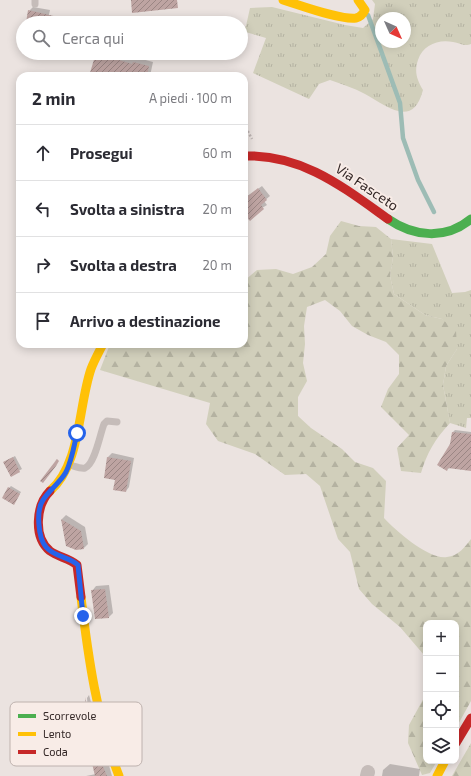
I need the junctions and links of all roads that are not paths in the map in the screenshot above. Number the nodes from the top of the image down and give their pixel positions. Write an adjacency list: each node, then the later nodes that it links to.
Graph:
1 (284, 0): 2 (street)
2 (358, 0)
3 (248, 156): 4 (street, Via Fasceto)
4 (471, 219)
5 (100, 348): 7 (street)
6 (117, 422): 7 (lane)
7 (69, 465): 8 (street)
8 (98, 702)
9 (471, 718): 10 (street)
10 (459, 738)
11 (443, 764): 14 (street)
12 (116, 766): 13 (street)
13 (120, 776)
14 (437, 776)

